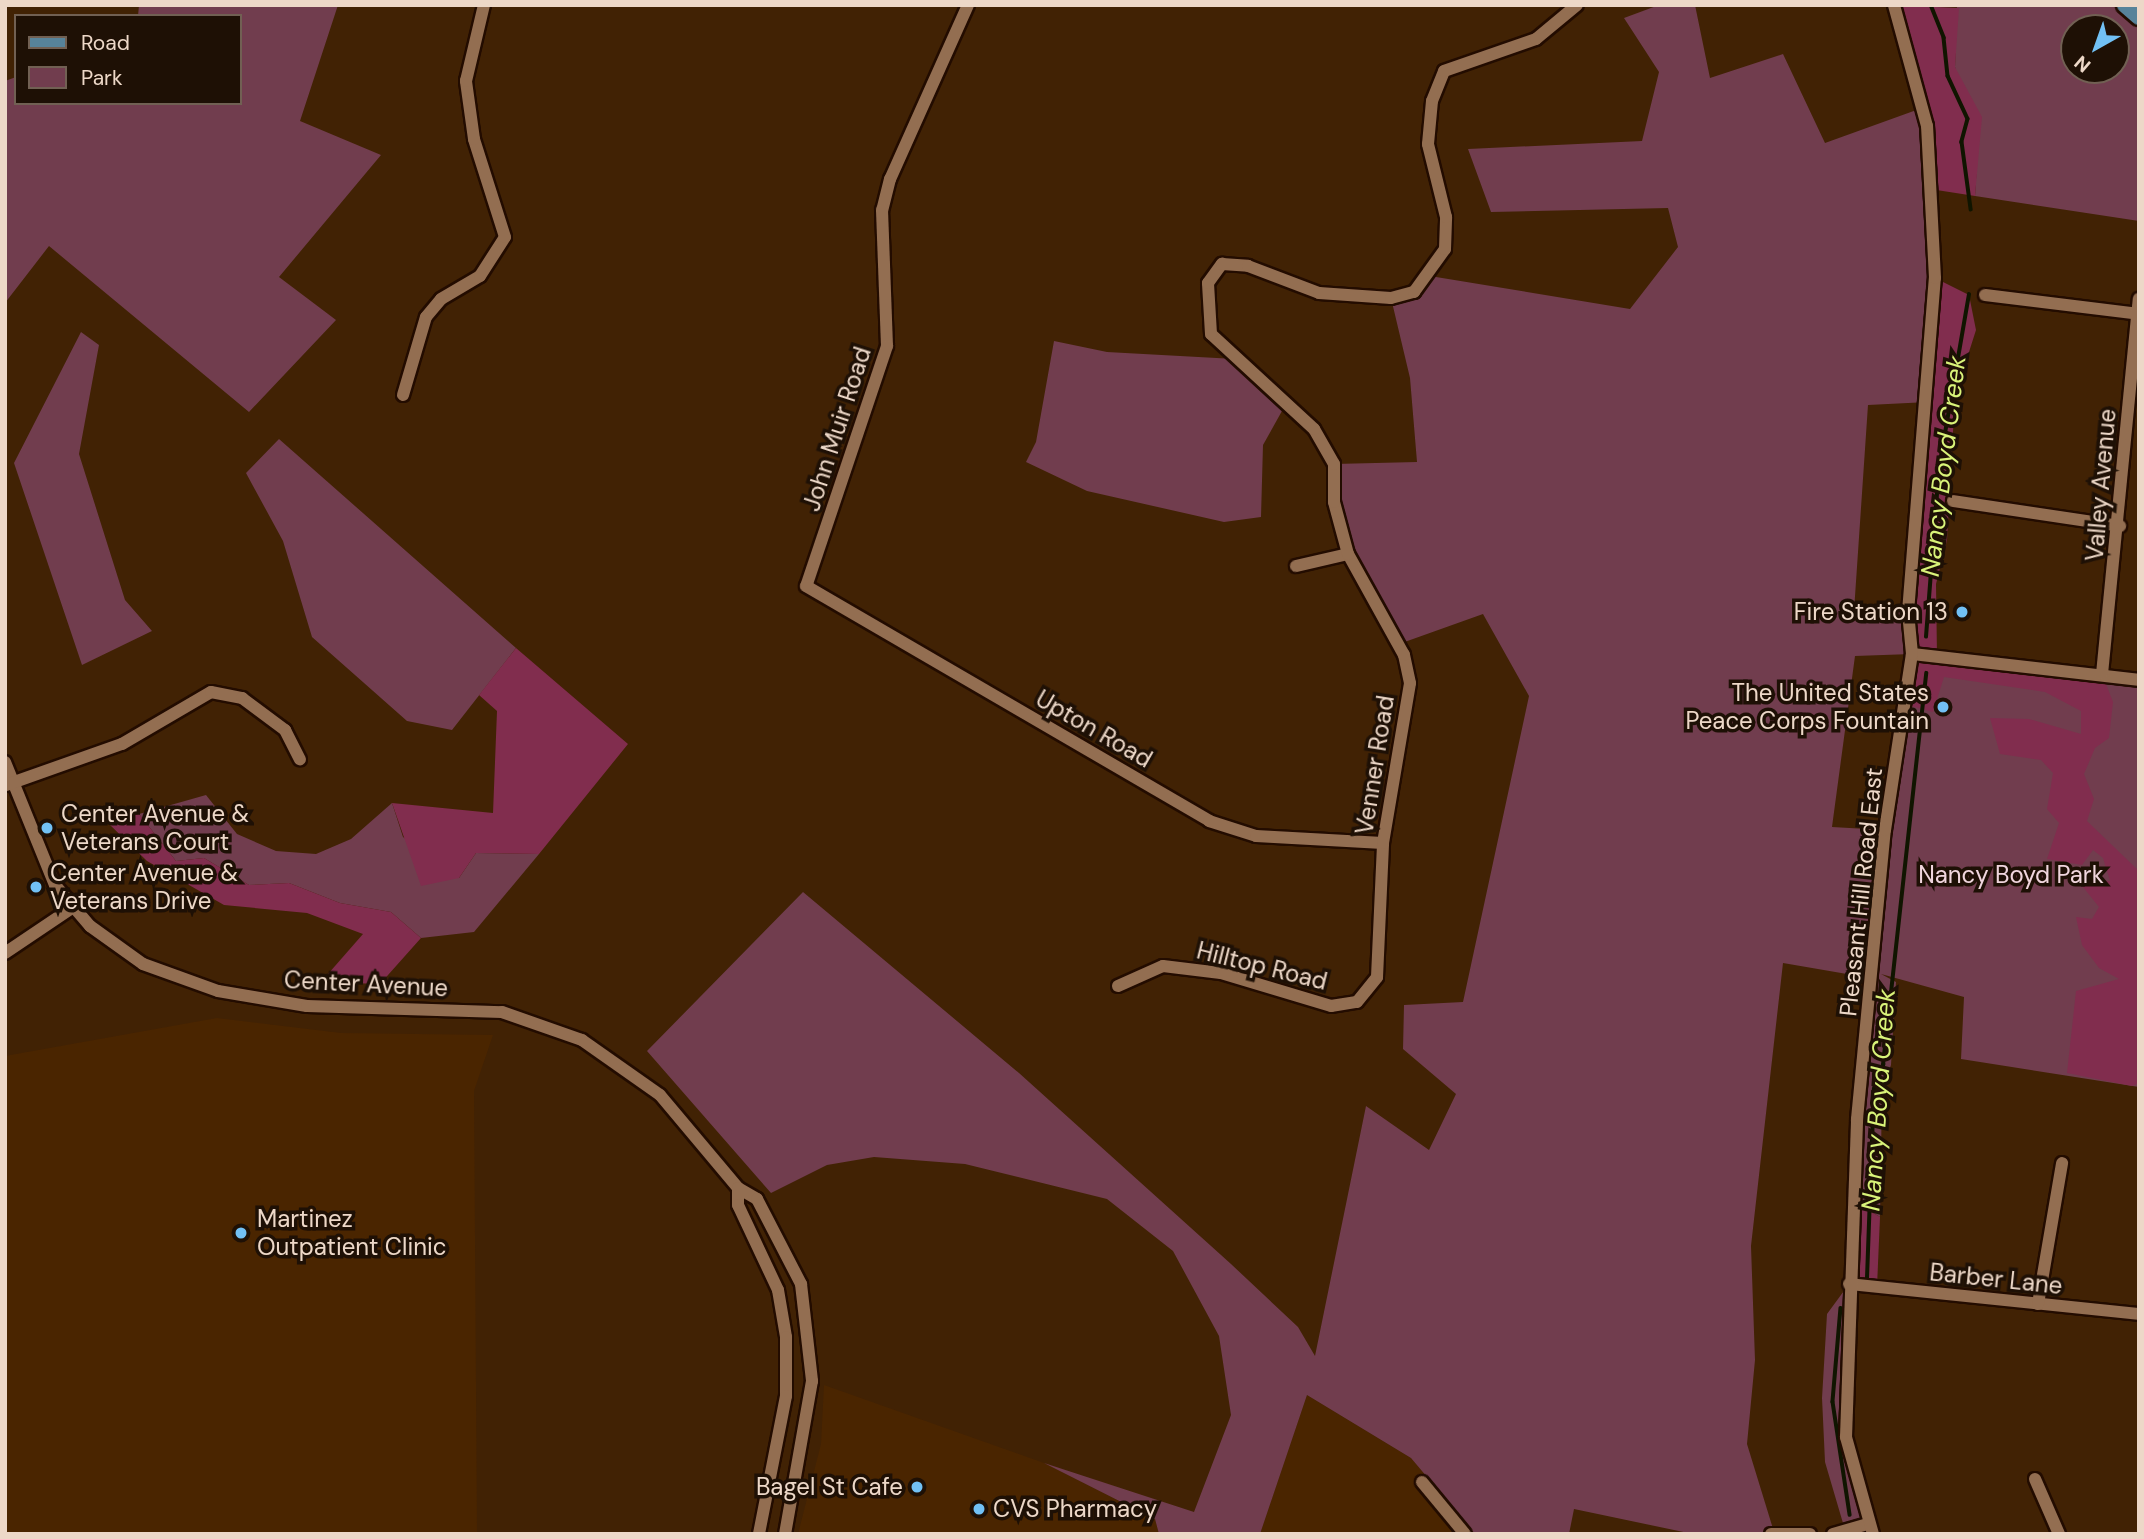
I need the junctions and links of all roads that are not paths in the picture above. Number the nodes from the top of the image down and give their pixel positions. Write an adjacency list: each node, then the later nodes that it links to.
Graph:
1 (484, 5): 10 (street)
2 (968, 5): 15 (street, John Muir Road)
3 (1577, 5): 13 (street, Venner Road)
4 (1894, 5): 16 (street, Pleasant Hill Road East)
5 (2125, 5): 6 (main road)
6 (2139, 17)
7 (1985, 295): 9 (street)
8 (2139, 299): 9 (street, Valley Avenue)
9 (2137, 314): 12 (street, Valley Avenue)
10 (402, 395)
11 (1953, 501): 12 (street)
12 (2120, 526): 17 (street, Valley Avenue)
13 (1348, 554): 14 (street); 22 (street, Venner Road)
14 (1296, 566)
15 (806, 586): 22 (street, Upton Road)
16 (1912, 654): 17 (street); 29 (street, Pleasant Hill Road East)
17 (2102, 674): 18 (street)
18 (2139, 680)
19 (300, 760): 21 (street)
20 (5, 762): 21 (street, Center Avenue)
21 (9, 784): 23 (street, Center Avenue)
22 (1383, 843): 26 (street, Venner Road)
23 (72, 908): 24 (street); 28 (street, Center Avenue)
24 (5, 953)
25 (1118, 986): 26 (street, Hilltop Road)
26 (1357, 1002)
27 (2062, 1163): 30 (street)
28 (738, 1188): 35 (street, Center Avenue); 36 (street, Center Avenue)
29 (1849, 1284): 30 (street, Barber Lane); 34 (street, Pleasant Hill Road East)
30 (2038, 1304): 31 (street, Barber Lane)
31 (2139, 1314)
32 (2035, 1479): 41 (street)
33 (1422, 1482): 37 (street)
34 (1871, 1529): 40 (street)
35 (759, 1534)
36 (785, 1534)
37 (1465, 1534)
38 (1771, 1534): 39 (street)
39 (1810, 1534)
40 (1833, 1534)
41 (2059, 1534)

